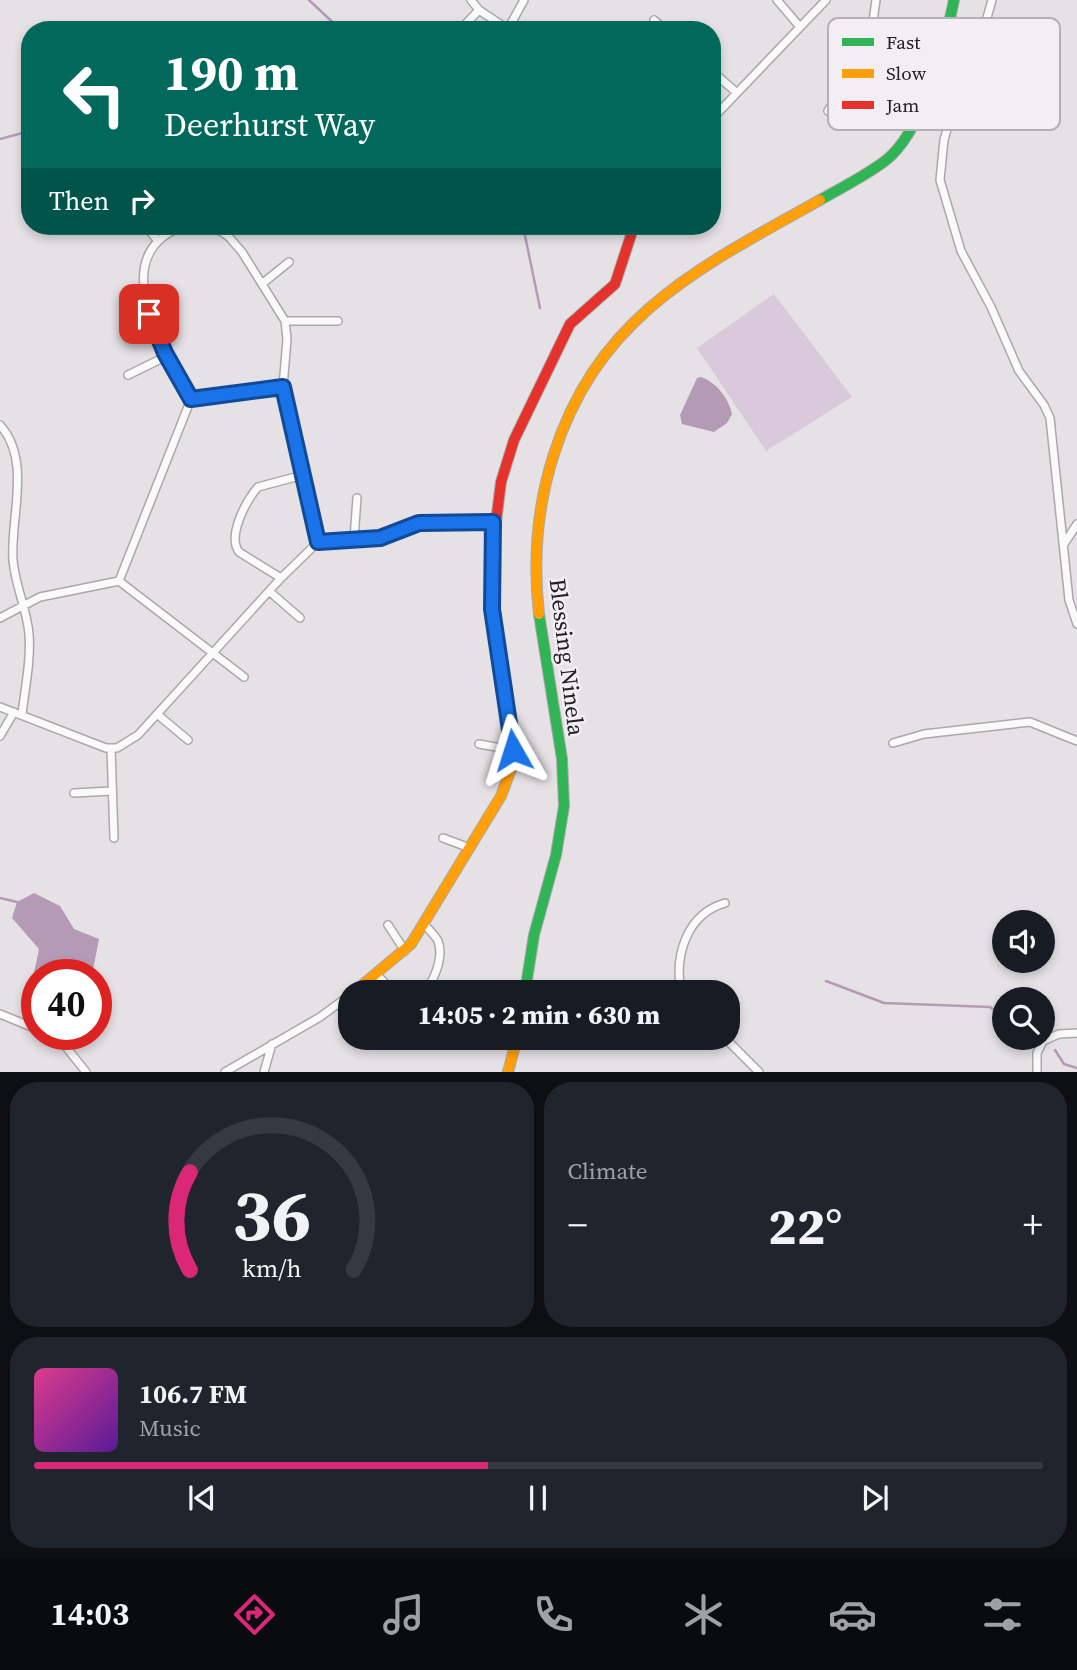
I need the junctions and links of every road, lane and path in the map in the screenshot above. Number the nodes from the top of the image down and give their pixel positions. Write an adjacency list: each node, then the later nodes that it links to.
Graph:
1 (471, 0): 8 (street)
2 (524, 0): 14 (street)
3 (777, 0): 15 (street)
4 (826, 0): 15 (street)
5 (876, 0): 9 (street)
6 (954, 0): 10 (street, Blessing Ninela)
7 (992, 0): 11 (street)
8 (479, 10): 12 (street); 13 (street)
9 (873, 18)
10 (951, 18)
11 (988, 18)
12 (469, 21)
13 (496, 21)
14 (512, 21)
15 (800, 26): 17 (street)
16 (721, 79): 17 (street)
17 (737, 93): 18 (street)
18 (721, 110)
19 (910, 130): 74 (street, Blessing Ninela)
20 (948, 130): 41 (street)
21 (153, 235): 25 (street)
22 (167, 235): 25 (street)
23 (227, 235): 27 (street)
24 (631, 235): 37 (street)
25 (157, 240): 30 (street)
26 (289, 262): 27 (street)
27 (263, 284): 28 (street)
28 (285, 321): 29 (street); 32 (street)
29 (338, 321)
30 (167, 356): 31 (street); 33 (street)
31 (128, 375)
32 (283, 387): 33 (street); 35 (street)
33 (191, 399): 43 (street)
34 (0, 425): 45 (street)
35 (303, 475): 40 (street); 42 (street)
36 (358, 498): 39 (street)
37 (493, 522): 39 (street); 60 (street)
38 (1077, 524): 41 (street)
39 (354, 540): 40 (street)
40 (318, 542): 42 (street)
41 (1064, 544): 48 (street)
42 (281, 578): 44 (street)
43 (119, 581): 45 (street); 49 (street)
44 (269, 591): 47 (street); 49 (street)
45 (22, 606): 46 (street); 52 (street)
46 (0, 618)
47 (300, 618)
48 (1077, 624)
49 (213, 651): 50 (street); 53 (street)
50 (244, 677)
51 (0, 707): 52 (street)
52 (18, 713): 54 (street); 59 (street)
53 (157, 714): 55 (street); 59 (street)
54 (0, 736)
55 (188, 740)
56 (1077, 741): 57 (street)
57 (893, 743)
58 (479, 744): 60 (street)
59 (111, 749): 61 (street)
60 (513, 750): 65 (street)
61 (112, 791): 62 (street); 63 (street)
62 (74, 793)
63 (114, 838)
64 (443, 838): 65 (street)
65 (470, 848): 67 (street)
66 (725, 903): 75 (street)
67 (424, 924): 69 (street); 73 (street)
68 (388, 925): 69 (street)
69 (405, 951): 70 (street)
70 (377, 975): 71 (street); 72 (street)
71 (370, 980)
72 (382, 980)
73 (433, 980)
74 (527, 980)
75 (681, 980)
76 (338, 1004): 80 (street)
77 (0, 1014): 78 (street)
78 (21, 1023)
79 (1077, 1033): 89 (street)
80 (272, 1045): 84 (street); 86 (street)
81 (68, 1050): 85 (street)
82 (514, 1050): 87 (street)
83 (737, 1050): 88 (street)
84 (266, 1070)
85 (86, 1072)
86 (225, 1072)
87 (508, 1072)
88 (760, 1072)
89 (1037, 1072)

